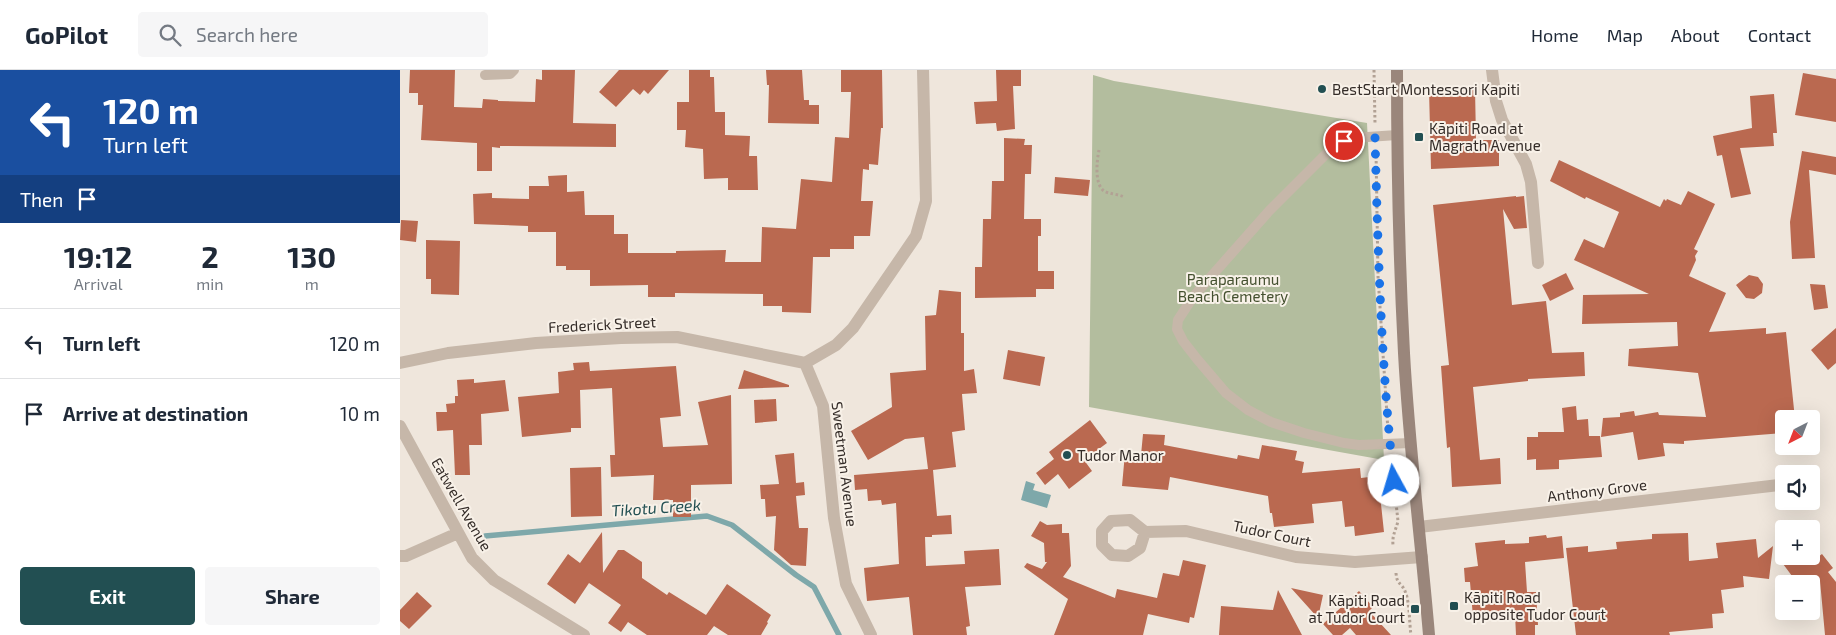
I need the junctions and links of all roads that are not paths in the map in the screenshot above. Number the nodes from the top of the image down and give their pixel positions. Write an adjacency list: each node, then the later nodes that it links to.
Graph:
1 (514, 70): 5 (lane)
2 (923, 70): 9 (street)
3 (1397, 70): 6 (main road)
4 (1492, 70): 7 (street)
5 (485, 75)
6 (1397, 135): 11 (main road); 11 (lane)
7 (1538, 262)
8 (400, 363): 9 (street, Frederick Street)
9 (805, 363): 19 (street, Sweetman Avenue)
10 (400, 426): 14 (street, Eatwell Avenue)
11 (1411, 443): 13 (main road)
12 (1775, 485): 13 (street, Anthony Grove)
13 (1419, 527): 17 (main road)
14 (458, 532): 16 (street); 18 (street, Eatwell Avenue)
15 (1145, 532): 17 (street, Tudor Court)
16 (400, 556)
17 (1422, 557): 20 (main road)
18 (584, 635)
19 (871, 635)
20 (1429, 635)

